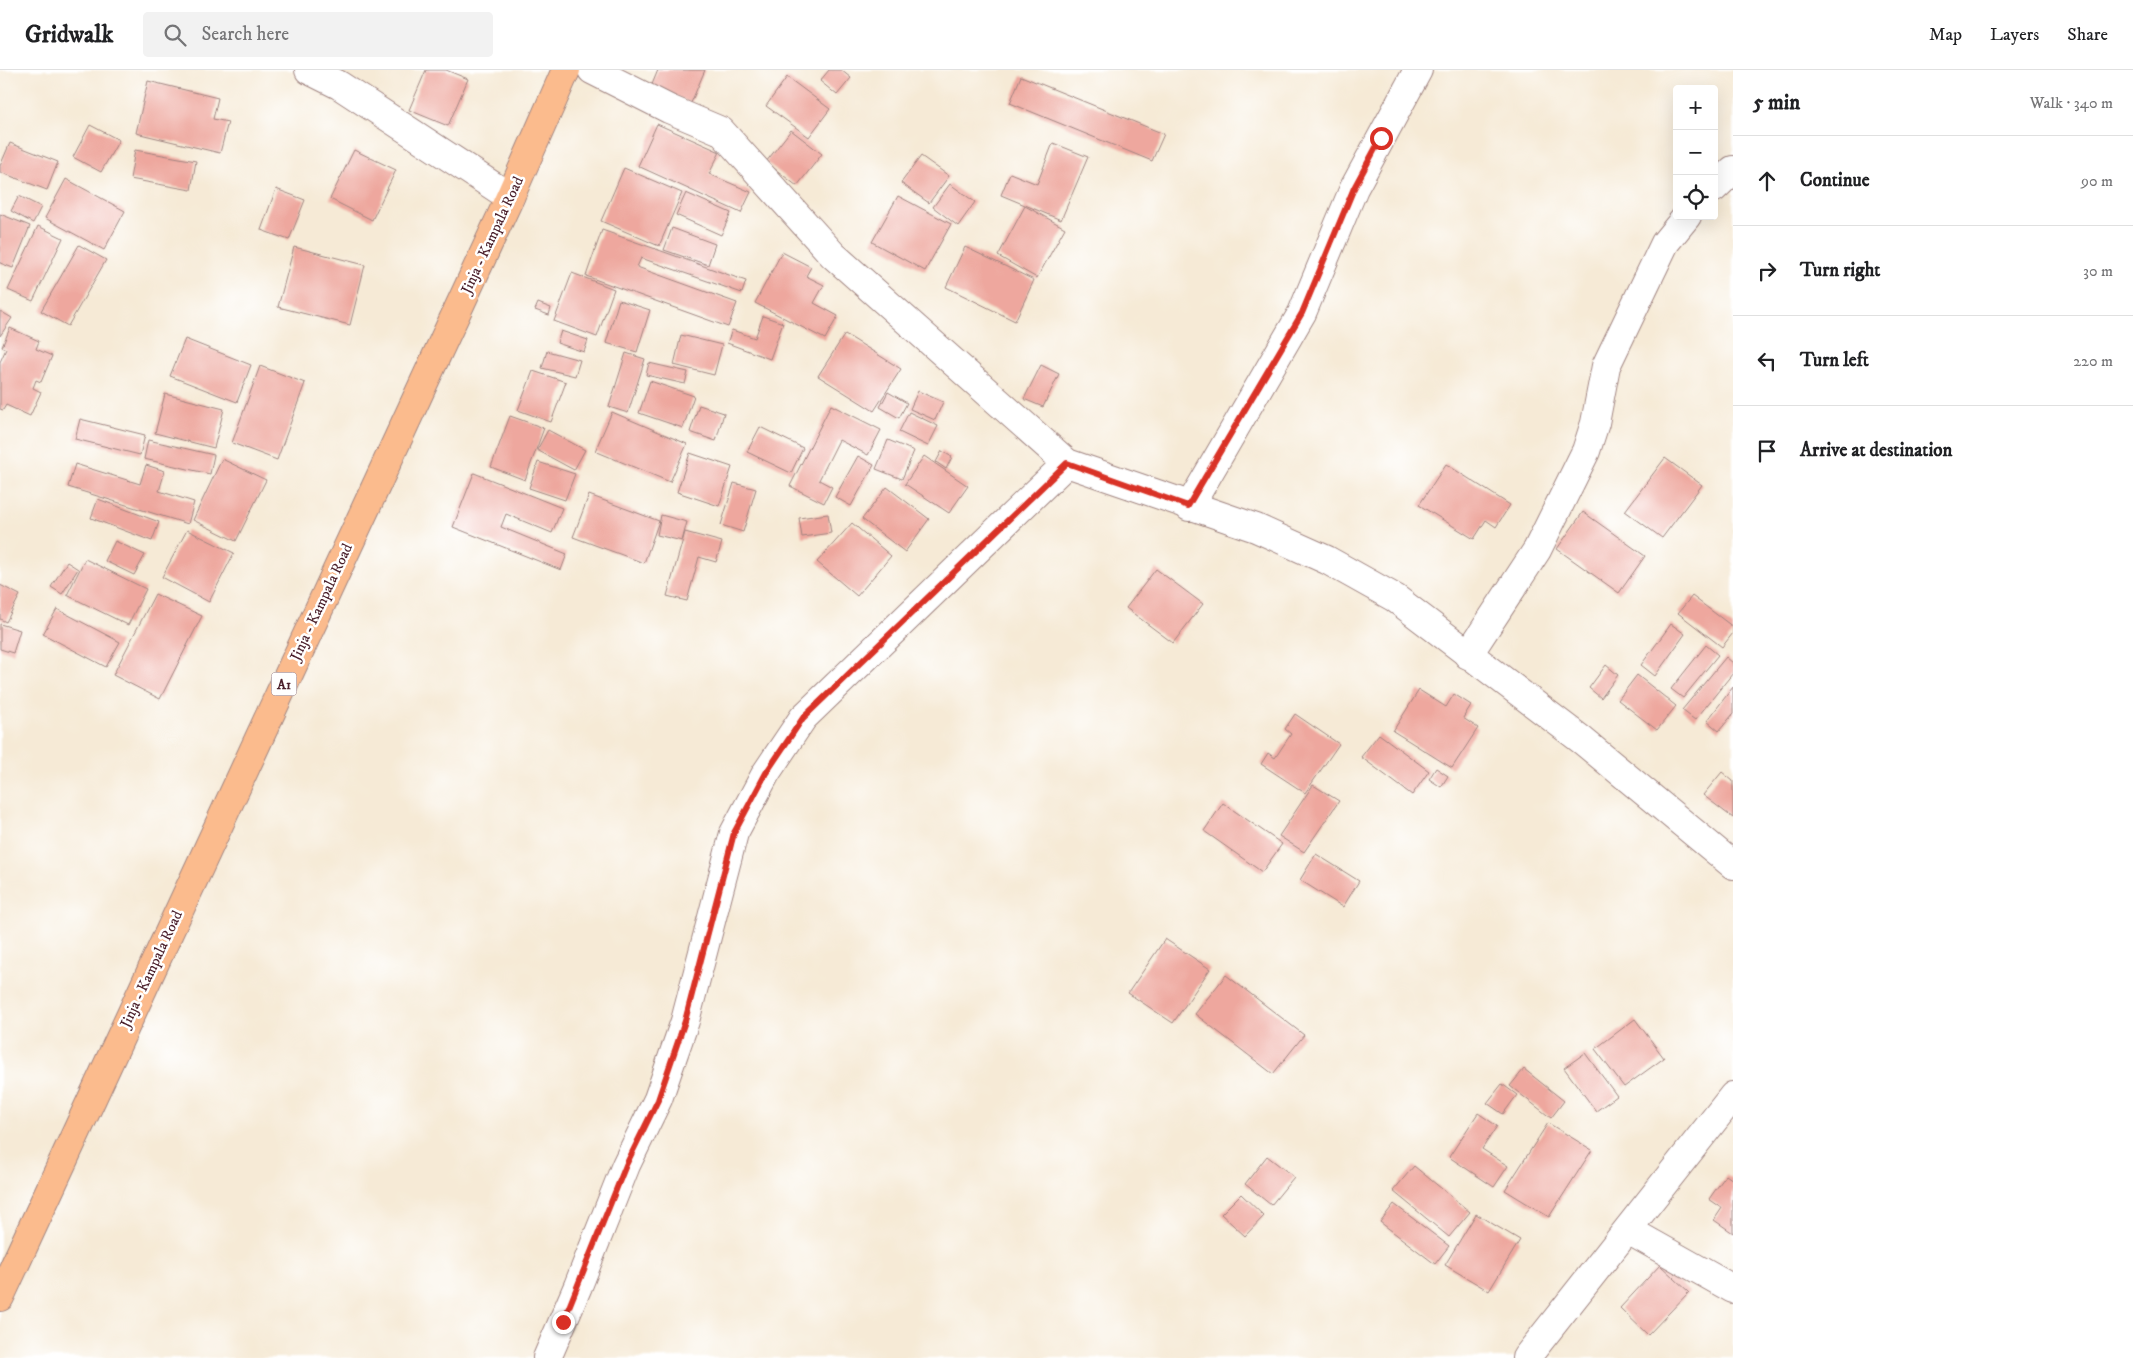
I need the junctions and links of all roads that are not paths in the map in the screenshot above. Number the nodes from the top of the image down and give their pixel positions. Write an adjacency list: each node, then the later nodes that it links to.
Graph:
1 (309, 70): 7 (street)
2 (566, 70): 7 (highway, Jinja - Kampala Road / A1)
3 (592, 70): 9 (street)
4 (1418, 70): 10 (street)
5 (1733, 170): 6 (street)
6 (1718, 184)
7 (510, 197): 16 (highway, Jinja - Kampala Road / A1)
8 (1684, 220): 11 (street)
9 (1067, 463): 10 (street); 17 (street)
10 (1188, 506): 11 (street)
11 (1468, 655): 12 (street)
12 (1733, 865)
13 (1733, 1096): 14 (street)
14 (1628, 1230): 15 (street); 18 (street)
15 (1733, 1289)
16 (0, 1297)
17 (547, 1358)
18 (1526, 1358)

